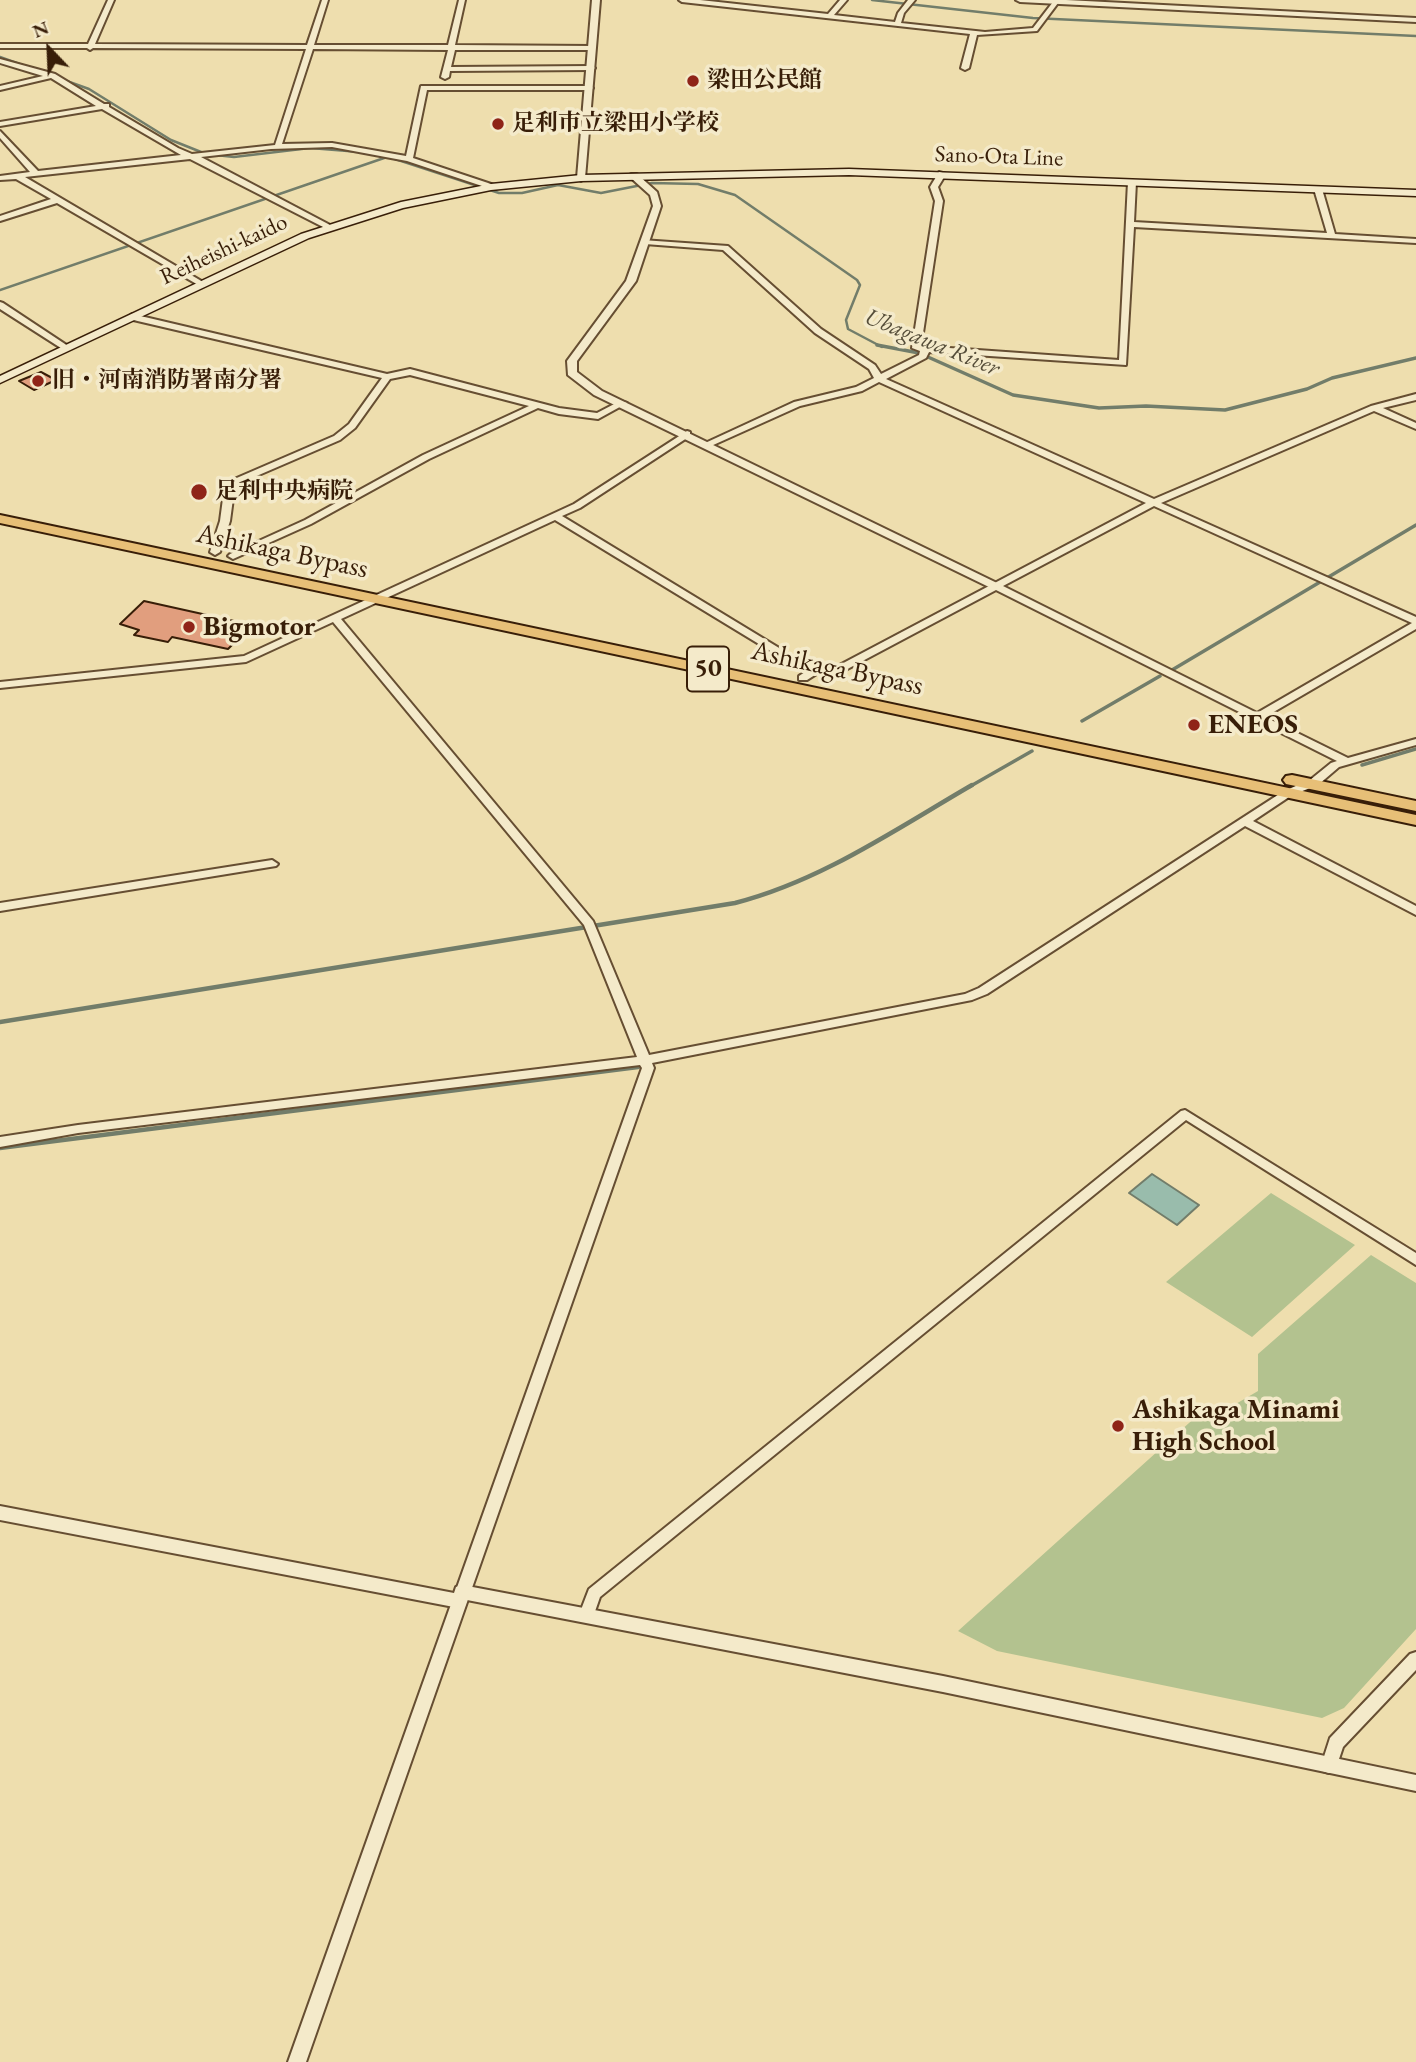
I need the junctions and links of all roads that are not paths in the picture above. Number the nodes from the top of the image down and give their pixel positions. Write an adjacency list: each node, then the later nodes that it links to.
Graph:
1 (111, 0): 17 (street)
2 (325, 0): 15 (street)
3 (462, 0): 16 (street)
4 (596, 0): 18 (street)
5 (682, 0): 10 (street)
6 (845, 0): 10 (street)
7 (912, 0): 12 (street)
8 (1020, 0): 9 (street)
9 (1055, 3): 11 (street); 13 (street)
10 (829, 17): 12 (street)
11 (1416, 20)
12 (897, 24): 13 (street)
13 (974, 33): 21 (street)
14 (0, 46): 17 (street)
15 (309, 47): 16 (street); 17 (street); 30 (street)
16 (451, 47): 18 (street); 22 (street)
17 (90, 48)
18 (593, 48): 20 (street)
19 (0, 61): 23 (street)
20 (591, 68): 22 (street); 26 (street)
21 (965, 68)
22 (447, 69): 24 (street)
23 (52, 76): 25 (street); 27 (street)
24 (442, 87): 26 (street); 32 (street)
25 (0, 88)
26 (589, 88): 37 (street)
27 (106, 106): 28 (street); 31 (street)
28 (0, 124)
29 (0, 133): 33 (street)
30 (278, 146): 31 (street); 32 (street)
31 (199, 157): 33 (street); 46 (street)
32 (409, 159): 40 (street)
33 (36, 174): 35 (street)
34 (942, 174): 38 (main road, Sano-Ota Line); 39 (main road, Sano-Ota Line); 54 (street)
35 (17, 176): 36 (street); 43 (street)
36 (0, 178)
37 (581, 178): 38 (main road, Sano-Ota Line); 40 (main road, Reiheishi-kaido)
38 (639, 181): 49 (street)
39 (1132, 182): 41 (main road, Sano-Ota Line); 45 (street)
40 (486, 188): 46 (main road, Reiheishi-kaido)
41 (1318, 189): 42 (main road, Sano-Ota Line); 47 (street)
42 (1416, 193)
43 (57, 201): 44 (street); 50 (street)
44 (0, 219)
45 (1129, 223): 47 (street); 54 (street)
46 (327, 227): 50 (main road, Reiheishi-kaido)
47 (1331, 235): 48 (street)
48 (1416, 241)
49 (645, 242): 56 (street); 59 (street)
50 (200, 284): 52 (main road, Reiheishi-kaido)
51 (0, 305): 53 (street)
52 (132, 317): 53 (main road, Reiheishi-kaido); 55 (street)
53 (67, 348): 57 (main road, Reiheishi-kaido)
54 (925, 350): 56 (street)
55 (387, 377): 60 (street); 69 (street)
56 (879, 379): 64 (street); 65 (street)
57 (0, 380)
58 (1416, 397): 61 (street)
59 (623, 403): 60 (street); 63 (street)
60 (536, 406): 70 (street)
61 (1374, 408): 62 (street); 65 (street)
62 (1416, 426)
63 (687, 434): 64 (street); 67 (street)
64 (708, 444): 71 (street)
65 (1153, 503): 71 (street); 75 (street)
66 (0, 507): 69 (highway, Ashikaga Bypass / 50)
67 (555, 516): 72 (street); 76 (street)
68 (0, 519): 73 (highway, Ashikaga Bypass / 50)
69 (215, 552): 70 (highway, Ashikaga Bypass / 50)
70 (233, 556): 72 (highway, Ashikaga Bypass / 50)
71 (995, 586): 76 (street); 78 (street)
72 (398, 591): 73 (street); 76 (highway, Ashikaga Bypass / 50)
73 (373, 598): 74 (street); 82 (highway, Ashikaga Bypass / 50)
74 (336, 619): 77 (street); 89 (street)
75 (1416, 623): 78 (street)
76 (806, 674): 81 (highway, Ashikaga Bypass / 50)
77 (0, 685)
78 (1257, 717): 80 (street)
79 (1416, 742): 80 (street)
80 (1346, 761): 81 (street)
81 (1314, 785): 82 (street); 83 (highway, Ashikaga Bypass / 50)
82 (1288, 793): 84 (highway, Ashikaga Bypass / 50); 85 (street)
83 (1416, 806)
84 (1416, 820)
85 (1246, 822): 88 (street); 89 (street)
86 (272, 864): 87 (street)
87 (0, 907)
88 (1416, 911)
89 (646, 1059): 90 (street); 93 (street)
90 (0, 1142)
91 (1416, 1260): 94 (street)
92 (0, 1513): 93 (street)
93 (460, 1597): 94 (street); 98 (street)
94 (587, 1615): 96 (street)
95 (1416, 1659): 96 (street)
96 (1329, 1766): 97 (street)
97 (1416, 1783)
98 (297, 2062)

